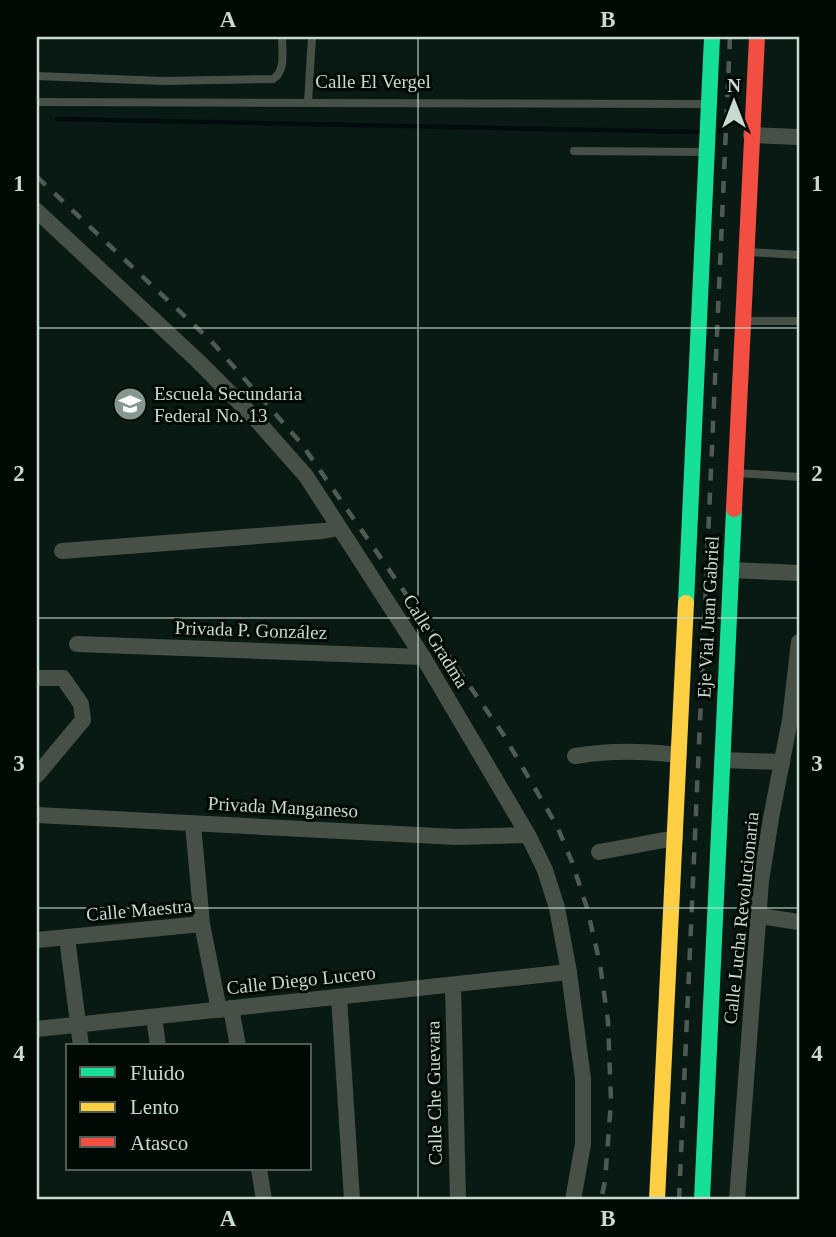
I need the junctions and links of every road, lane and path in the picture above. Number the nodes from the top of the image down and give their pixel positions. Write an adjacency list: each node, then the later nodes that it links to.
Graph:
1 (282, 37): 5 (lane)
2 (312, 37): 7 (lane)
3 (712, 37): 8 (main road, Eje Vial Juan Gabriel)
4 (757, 37): 9 (main road, Eje Vial Juan Gabriel)
5 (37, 76)
6 (37, 102): 7 (lane, Calle El Vergel)
7 (308, 102): 8 (lane, Calle El Vergel)
8 (709, 104): 12 (main road, Eje Vial Juan Gabriel)
9 (751, 135): 10 (street); 14 (main road, Eje Vial Juan Gabriel)
10 (799, 137)
11 (574, 151): 12 (lane)
12 (707, 152): 29 (main road, Eje Vial Juan Gabriel)
13 (37, 211): 20 (street, Calle Gradma)
14 (746, 252): 15 (lane); 16 (main road, Eje Vial Juan Gabriel)
15 (799, 255)
16 (743, 321): 17 (lane); 18 (main road, Eje Vial Juan Gabriel)
17 (799, 321)
18 (735, 473): 19 (lane); 22 (main road, Eje Vial Juan Gabriel)
19 (799, 477)
20 (339, 528): 21 (street); 26 (street, Calle Gradma)
21 (62, 551)
22 (731, 570): 23 (street); 31 (main road, Eje Vial Juan Gabriel)
23 (799, 573)
24 (799, 642): 28 (street, Calle Lucha Revolucionaria)
25 (77, 645): 26 (street, Privada P. González)
26 (423, 657): 36 (street, Calle Gradma)
27 (37, 678): 33 (street)
28 (795, 720): 32 (street, Calle Lucha Revolucionaria)
29 (680, 755): 30 (street); 37 (main road, Eje Vial Juan Gabriel)
30 (575, 756)
31 (722, 760): 32 (street); 60 (main road, Eje Vial Juan Gabriel)
32 (782, 762): 39 (street, Calle Lucha Revolucionaria)
33 (37, 775)
34 (37, 815): 35 (street, Privada Manganeso)
35 (193, 824): 36 (street, Privada Manganeso); 41 (street)
36 (528, 835): 44 (street, Calle Gradma)
37 (676, 838): 38 (street); 59 (main road, Eje Vial Juan Gabriel)
38 (599, 852)
39 (759, 916): 40 (street); 61 (street, Calle Lucha Revolucionaria)
40 (799, 922)
41 (202, 924): 42 (street, Calle Maestra); 47 (street, Calle Maestra)
42 (67, 938): 43 (street, Calle Maestra); 49 (street)
43 (37, 940)
44 (569, 972): 45 (street, Calle Diego Lucero); 58 (street, Calle Gradma)
45 (453, 985): 46 (street, Calle Diego Lucero); 57 (street, Calle Che Guevara)
46 (339, 997): 47 (street, Calle Diego Lucero); 56 (street)
47 (225, 1009): 48 (street, Calle Diego Lucero); 53 (street, Calle Maestra)
48 (154, 1017): 49 (street, Calle Diego Lucero); 52 (street)
49 (79, 1024): 50 (street, Calle Diego Lucero); 51 (street)
50 (37, 1029)
51 (81, 1044)
52 (158, 1044)
53 (237, 1044)
54 (259, 1170): 55 (street)
55 (264, 1200)
56 (352, 1200)
57 (458, 1200)
58 (573, 1200)
59 (657, 1200)
60 (702, 1200)
61 (737, 1200)

